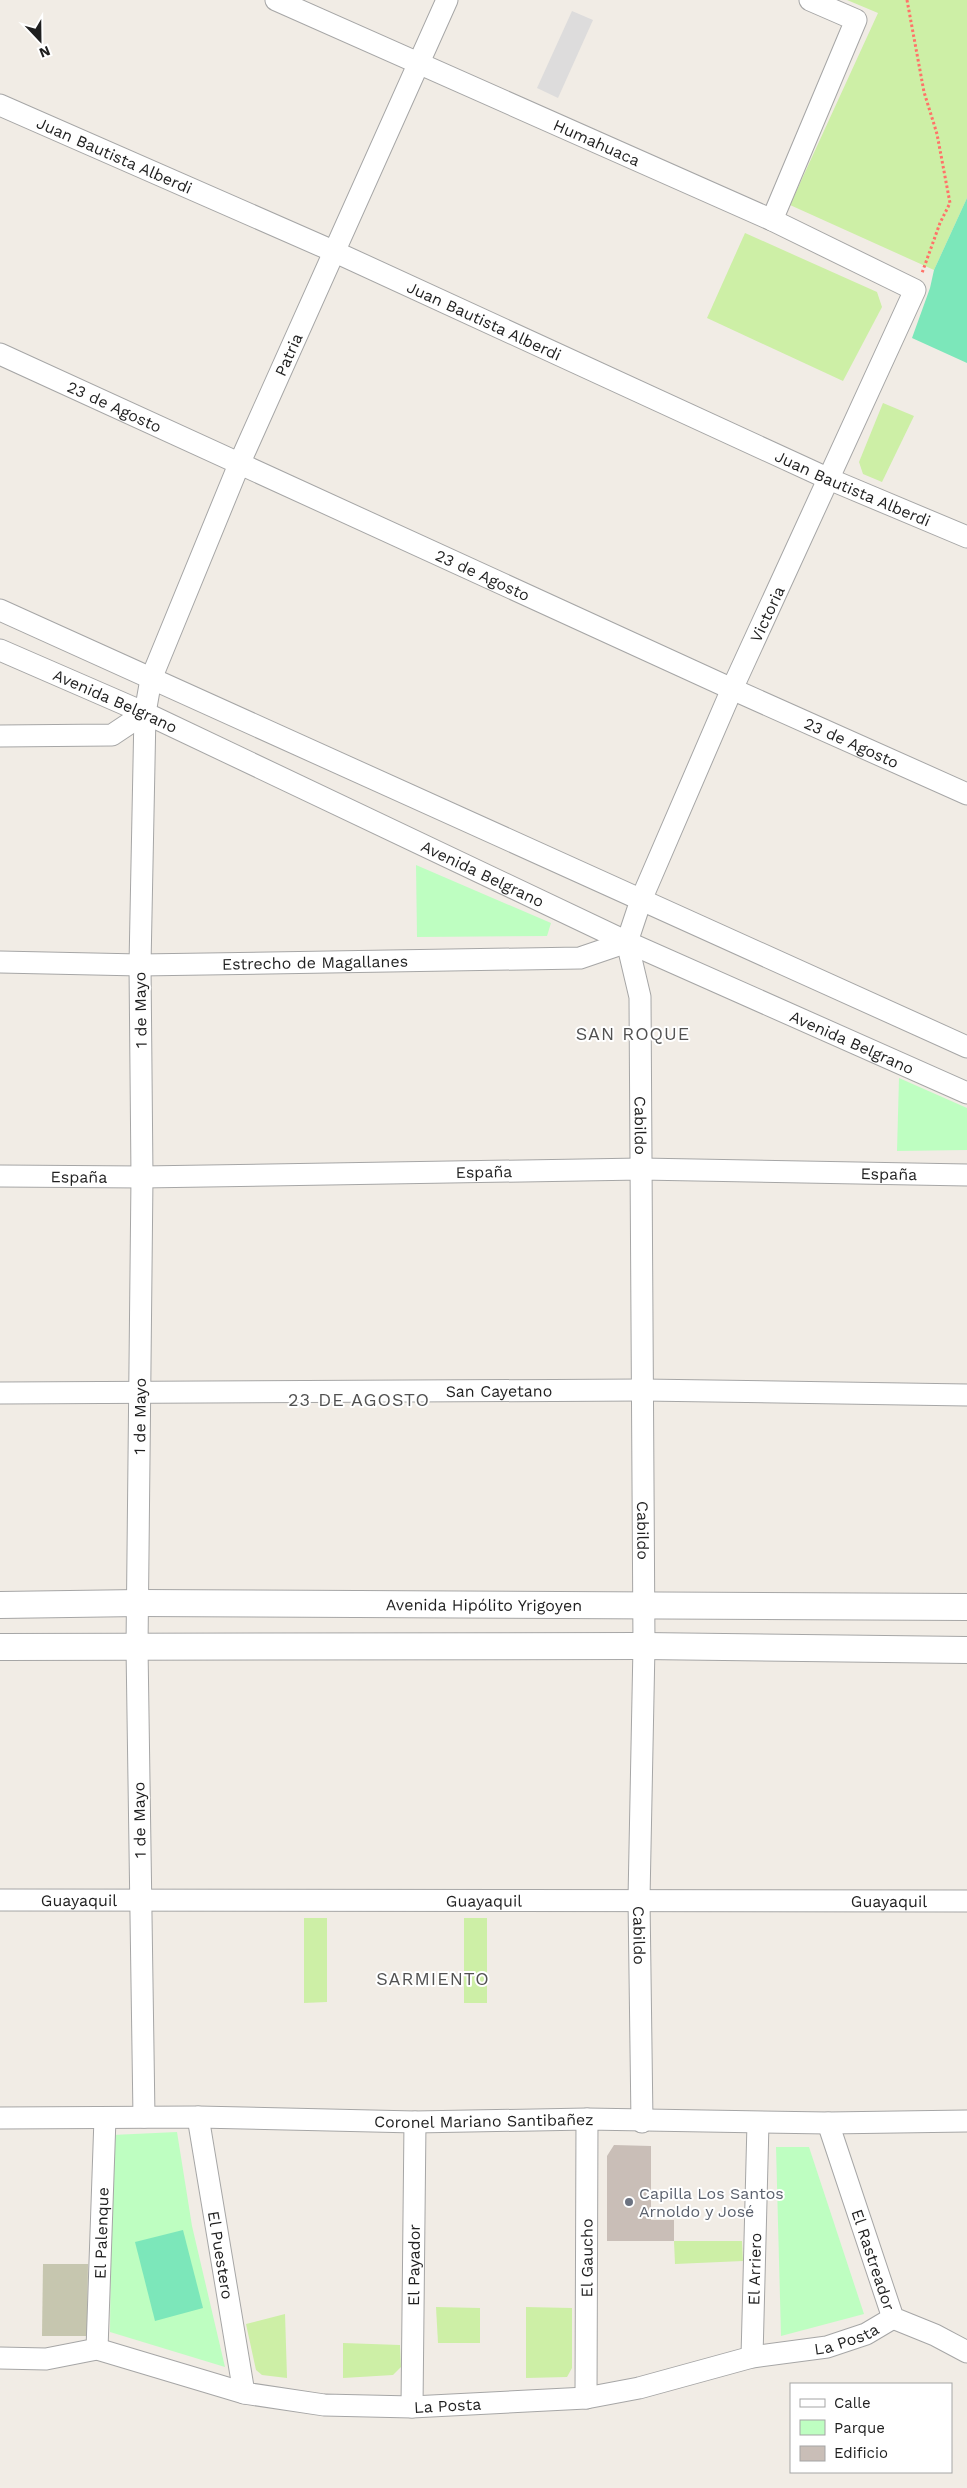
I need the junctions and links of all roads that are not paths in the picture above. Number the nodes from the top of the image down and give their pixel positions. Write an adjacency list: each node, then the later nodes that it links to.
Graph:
1 (276, 0): 4 (street, Humahuaca)
2 (447, 0): 4 (street, Patria)
3 (810, 0): 6 (street)
4 (418, 64): 6 (street, Humahuaca); 7 (street, Patria)
5 (0, 105): 7 (street, Juan Bautista Alberdi)
6 (772, 220): 8 (street, Humahuaca)
7 (332, 251): 10 (street, Patria); 11 (street, Juan Bautista Alberdi)
8 (915, 290): 11 (street, Victoria)
9 (0, 354): 10 (street, 23 de Agosto)
10 (240, 462): 15 (street, Patria); 16 (street, 23 de Agosto)
11 (829, 480): 12 (street, Juan Bautista Alberdi); 16 (street, Victoria)
12 (967, 537)
13 (0, 610): 15 (street)
14 (0, 650): 17 (street, Avenida Belgrano)
15 (151, 679): 17 (street, Patria); 20 (street)
16 (732, 689): 19 (street, 23 de Agosto); 20 (street, Victoria)
17 (145, 714): 18 (street); 21 (street, Avenida Belgrano); 23 (street, 1 de Mayo)
18 (0, 736)
19 (967, 794)
20 (641, 900): 21 (street, Victoria); 24 (street)
21 (626, 942): 23 (street, Estrecho de Magallanes); 25 (street, Avenida Belgrano); 26 (street, Cabildo)
22 (0, 962): 23 (street, Estrecho de Magallanes)
23 (140, 965): 29 (street, 1 de Mayo)
24 (967, 1046)
25 (967, 1093)
26 (641, 1169): 27 (street, España); 29 (street, España); 30 (street, Cabildo)
27 (967, 1175)
28 (0, 1176): 29 (street, España)
29 (142, 1178): 31 (street, 1 de Mayo)
30 (643, 1390): 31 (street, San Cayetano); 33 (street, San Cayetano); 36 (street, Cabildo)
31 (140, 1391): 32 (street, San Cayetano); 34 (street, 1 de Mayo)
32 (0, 1393)
33 (967, 1395)
34 (139, 1603): 35 (street, Avenida Hipólito Yrigoyen); 36 (street, Avenida Hipólito Yrigoyen); 40 (street, 1 de Mayo)
35 (0, 1605)
36 (644, 1607): 37 (street, Avenida Hipólito Yrigoyen); 38 (street, Cabildo)
37 (967, 1607)
38 (644, 1646): 40 (street); 41 (street); 43 (street, Cabildo)
39 (0, 1647): 40 (street)
40 (137, 1647): 42 (street, 1 de Mayo)
41 (967, 1650)
42 (140, 1898): 43 (street, Guayaquil); 44 (street, Guayaquil); 46 (street, 1 de Mayo)
43 (639, 1899): 45 (street, Guayaquil); 53 (street, Cabildo)
44 (0, 1900)
45 (967, 1901)
46 (144, 2117): 47 (street, Coronel Mariano Santibañez); 49 (street, Coronel Mariano Santibañez)
47 (198, 2117): 52 (street, Coronel Mariano Santibañez); 61 (street, El Puestero)
48 (0, 2118): 49 (street, Coronel Mariano Santibañez)
49 (105, 2118): 57 (street, El Palenque)
50 (587, 2120): 52 (street, Coronel Mariano Santibañez); 53 (street, Coronel Mariano Santibañez); 62 (street, El Gaucho)
51 (967, 2121): 55 (street, Coronel Mariano Santibañez)
52 (416, 2122): 63 (street, El Payador)
53 (642, 2122): 54 (street, Coronel Mariano Santibañez)
54 (758, 2123): 55 (street, Coronel Mariano Santibañez); 59 (street, El Arriero)
55 (828, 2123): 56 (street, El Rastreador)
56 (893, 2318): 58 (street, El Rastreador); 59 (street, La Posta)
57 (97, 2348): 60 (street, La Posta); 61 (street, La Posta)
58 (967, 2352)
59 (752, 2357): 62 (street, La Posta)
60 (0, 2358)
61 (244, 2393): 63 (street, La Posta)
62 (586, 2398): 63 (street, La Posta)
63 (412, 2407)

